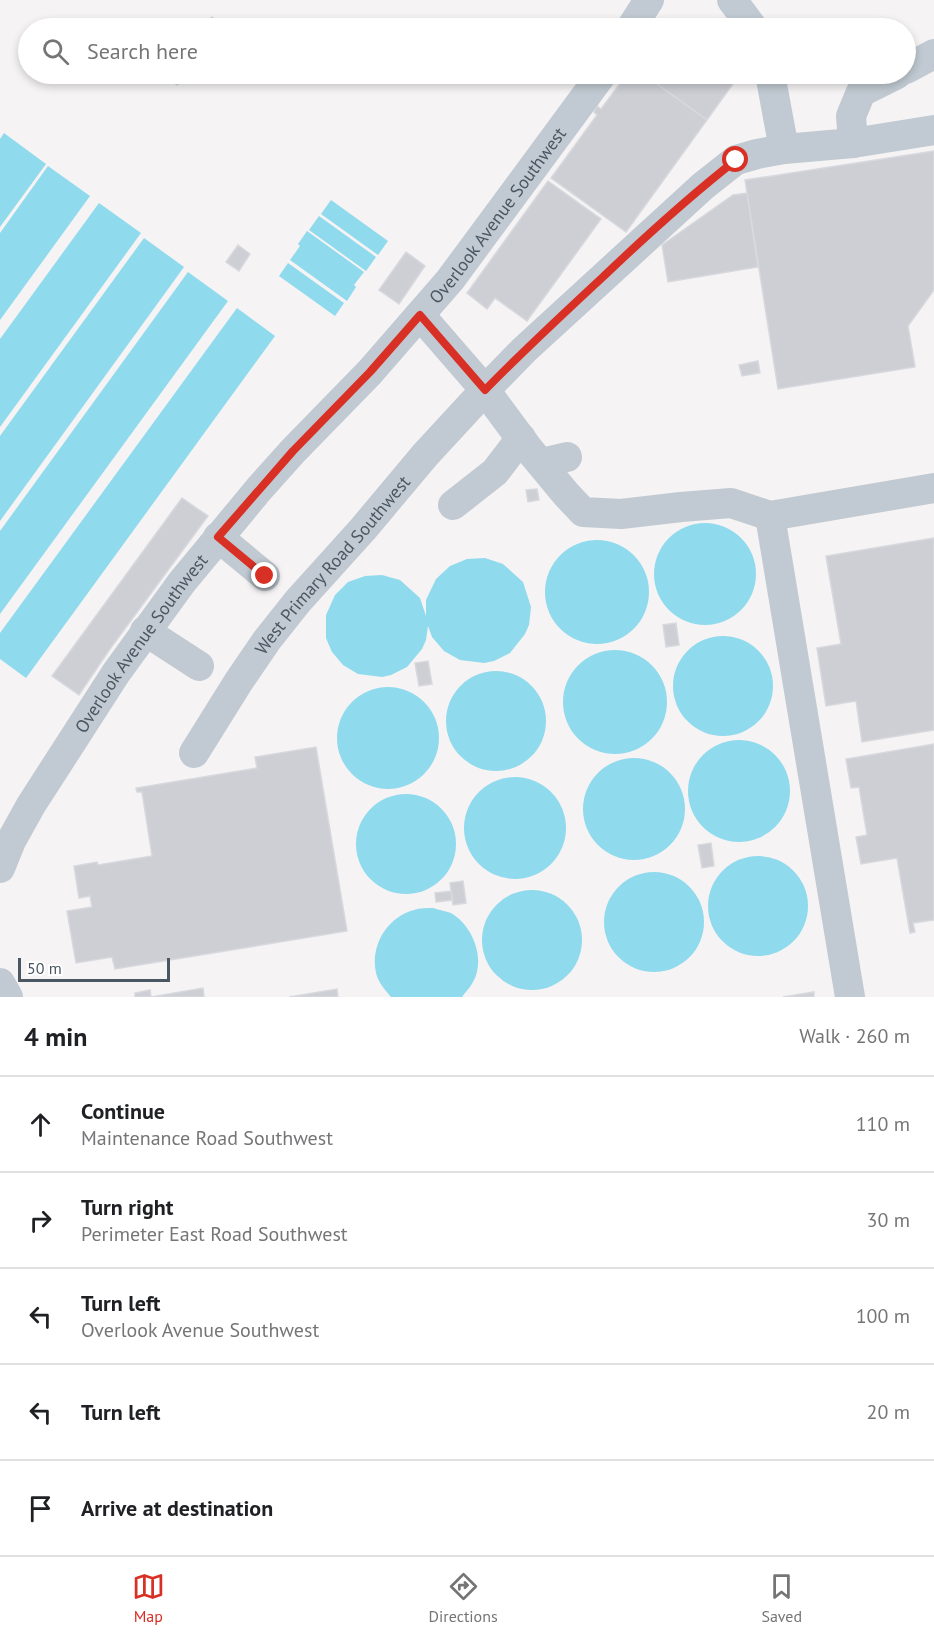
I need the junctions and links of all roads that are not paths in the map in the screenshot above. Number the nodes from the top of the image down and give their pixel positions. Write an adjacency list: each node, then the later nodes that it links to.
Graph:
1 (649, 0): 3 (lane)
2 (732, 0): 4 (lane)
3 (637, 18)
4 (746, 18)
5 (934, 54): 6 (lane)
6 (916, 64)
7 (593, 84): 13 (lane, Overlook Avenue Southwest)
8 (772, 84): 12 (lane)
9 (877, 84): 11 (lane)
10 (934, 130): 11 (lane, West Primary Road Southwest)
11 (853, 143): 12 (lane, West Primary Road Southwest)
12 (784, 149): 14 (lane, West Primary Road Southwest)
13 (420, 315): 14 (lane); 19 (lane, Overlook Avenue Southwest)
14 (485, 390): 15 (lane); 23 (lane, West Primary Road Southwest)
15 (521, 438): 17 (lane); 18 (lane)
16 (934, 488): 18 (lane)
17 (453, 505)
18 (770, 516): 27 (lane)
19 (218, 537): 20 (lane); 21 (lane, Overlook Avenue Southwest)
20 (265, 576)
21 (145, 631): 22 (lane); 24 (lane, Overlook Avenue Southwest)
22 (199, 666)
23 (194, 753)
24 (0, 868)
25 (0, 983): 26 (lane)
26 (8, 997)
27 (850, 997)

